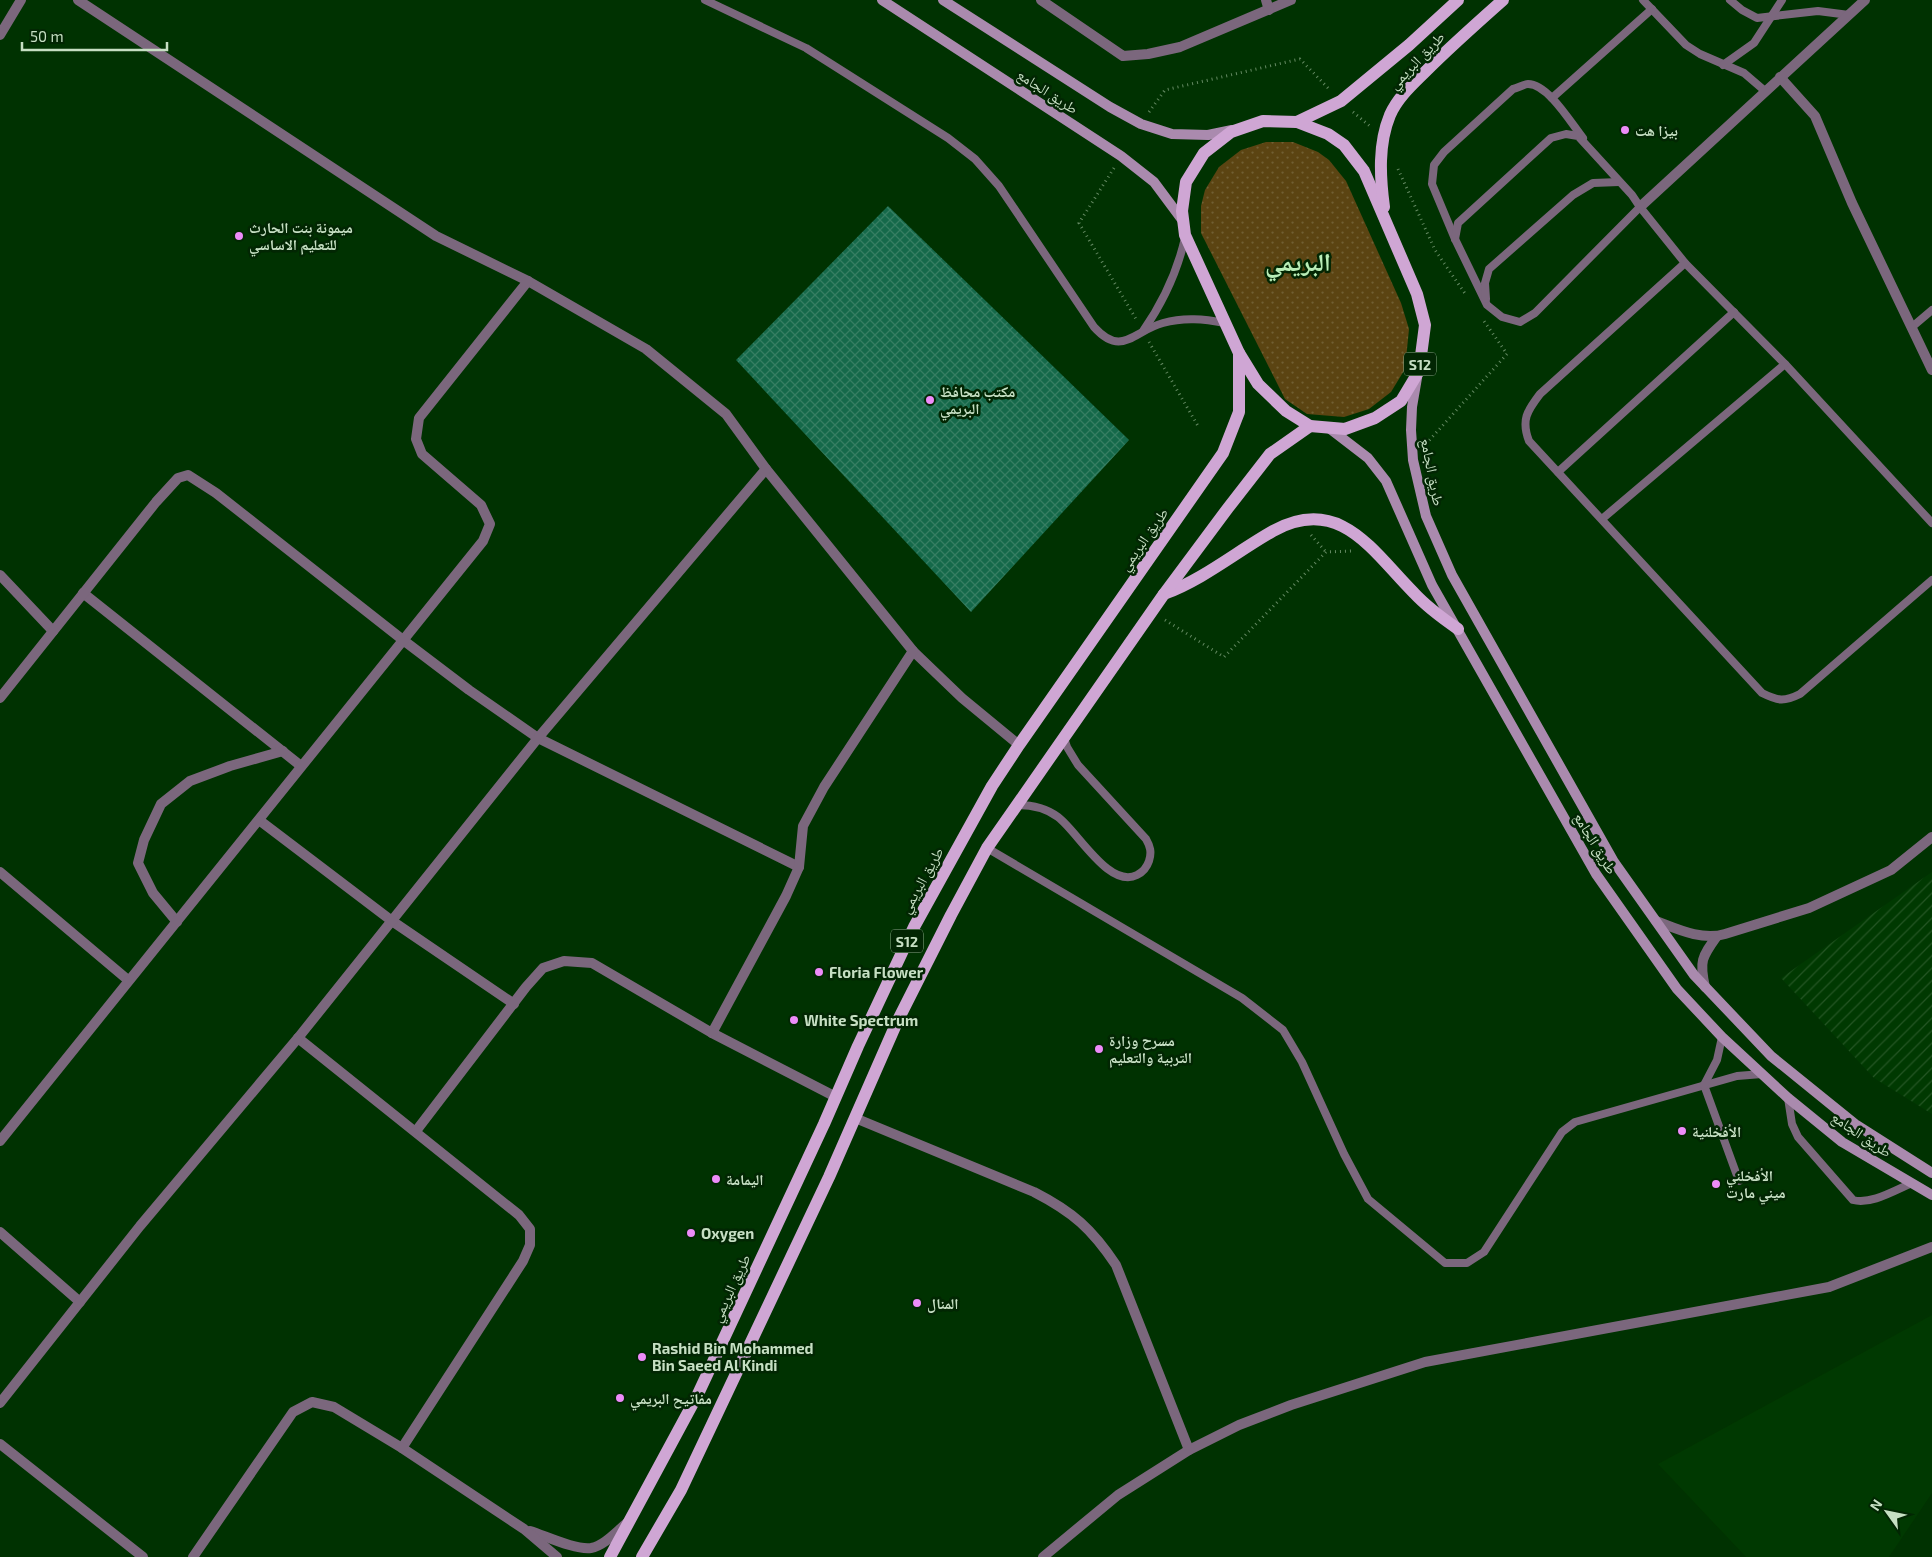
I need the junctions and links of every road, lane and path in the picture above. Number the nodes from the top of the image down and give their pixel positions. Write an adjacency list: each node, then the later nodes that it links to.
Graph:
1 (21, 0): 18 (street)
2 (78, 0): 34 (street)
3 (704, 0): 42 (lane)
4 (882, 0): 30 (main road, طريق الجامع)
5 (943, 0): 24 (main road, طريق الجامع)
6 (1041, 0): 14 (street)
7 (1292, 0): 14 (street)
8 (1458, 0): 23 (main road, طريق البريمي / S12)
9 (1503, 0): 29 (main road, طريق البريمي / S12)
10 (1643, 0): 15 (lane)
11 (1730, 0): 17 (lane)
12 (1782, 0): 17 (lane)
13 (1865, 0): 16 (street)
14 (1267, 5)
15 (1652, 10): 19 (lane); 22 (lane)
16 (1849, 15): 17 (lane); 20 (street)
17 (1771, 17): 19 (lane)
18 (0, 35)
19 (1723, 65): 21 (lane)
20 (1780, 77): 21 (street); 41 (street)
21 (1765, 91): 28 (street)
22 (1552, 98): 25 (lane); 32 (lane)
23 (1297, 122): 24 (main road, S12); 29 (main road, S12)
24 (1240, 129): 30 (main road, S12)
25 (1590, 148): 27 (lane); 32 (lane)
26 (1396, 164): 35 (path)
27 (1619, 182): 28 (lane); 36 (lane)
28 (1640, 208): 33 (lane); 36 (lane)
29 (1386, 219): 46 (main road, S12)
30 (1184, 222): 31 (main road, S12)
31 (1185, 235): 40 (main road, S12); 42 (lane)
32 (1455, 239): 36 (lane)
33 (1686, 263): 38 (lane); 51 (lane)
34 (528, 281): 50 (street); 62 (street)
35 (1468, 298)
36 (1487, 305)
37 (1932, 310): 41 (lane)
38 (1734, 312): 44 (lane); 51 (lane)
39 (1479, 314): 49 (path)
40 (1225, 323): 42 (lane); 43 (main road, S12)
41 (1912, 327): 45 (street)
42 (1143, 330)
43 (1239, 353): 47 (main road, S12); 67 (main road, طريق البريمي / S12)
44 (1785, 364): 52 (lane); 53 (lane)
45 (1932, 370)
46 (1419, 371): 48 (main road, S12); 49 (main road, طريق الجامع)
47 (1310, 426): 48 (main road, S12); 58 (main road, S12)
48 (1329, 428): 60 (main road, طريق الجامع)
49 (1413, 460): 77 (main road, طريق الجامع)
50 (766, 469): 63 (street); 65 (street)
51 (1558, 472): 52 (lane)
52 (1602, 519): 56 (lane)
53 (1932, 523)
54 (1374, 550): 58 (main road); 59 (path); 60 (main road)
55 (0, 575): 61 (street)
56 (1932, 580)
57 (84, 593): 61 (street); 62 (street); 68 (street)
58 (1164, 594): 59 (main road, S12)
59 (1152, 611): 66 (main road, S12)
60 (1458, 629): 84 (main road, طريق الجامع)
61 (53, 631): 64 (street)
62 (403, 640): 65 (street); 69 (street)
63 (913, 652): 67 (street); 74 (street)
64 (0, 698)
65 (538, 738): 74 (street); 76 (street)
66 (1064, 738): 70 (main road, S12); 70 (lane)
67 (1019, 745): 88 (main road, طريق البريمي / S12)
68 (283, 751): 69 (street); 78 (street)
69 (301, 766): 71 (street)
70 (1018, 804): 73 (main road, S12)
71 (259, 820): 76 (street); 78 (street)
72 (1932, 837): 79 (street)
73 (987, 848): 87 (lane); 90 (main road, S12)
74 (799, 867): 83 (street)
75 (0, 872): 80 (street)
76 (392, 921): 82 (street); 85 (street)
77 (1656, 921): 79 (street); 81 (main road, طريق الجامع)
78 (177, 922): 80 (street)
79 (1717, 936): 81 (street)
80 (128, 980): 92 (street)
81 (1705, 987): 93 (main road, طريق الجامع)
82 (514, 1004): 83 (street); 91 (street)
83 (712, 1032): 88 (street)
84 (1722, 1037): 86 (main road, طريق الجامع); 87 (lane)
85 (298, 1038): 91 (street); 101 (street)
86 (1762, 1074): 87 (lane); 89 (main road, طريق الجامع)
87 (1704, 1085): 94 (lane)
88 (836, 1097): 106 (main road, طريق البريمي / S12)
89 (1788, 1098): 95 (main road, طريق الجامع); 95 (lane)
90 (855, 1118): 105 (street); 112 (main road, S12)
91 (416, 1131): 104 (street)
92 (0, 1141)
93 (1932, 1173)
94 (1738, 1181)
95 (1912, 1183): 96 (main road, طريق الجامع)
96 (1932, 1195)
97 (0, 1232): 101 (street)
98 (1932, 1242): 100 (street)
99 (1932, 1247): 100 (street)
100 (1916, 1252): 105 (street)
101 (80, 1302): 102 (street)
102 (0, 1403)
103 (0, 1444): 108 (street)
104 (402, 1448): 107 (street); 109 (street)
105 (1189, 1450): 113 (street)
106 (630, 1520): 107 (street); 111 (main road, طريق البريمي / S12)
107 (524, 1529): 110 (street)
108 (143, 1557)
109 (193, 1557)
110 (557, 1557)
111 (610, 1557)
112 (642, 1557)
113 (1043, 1557)

